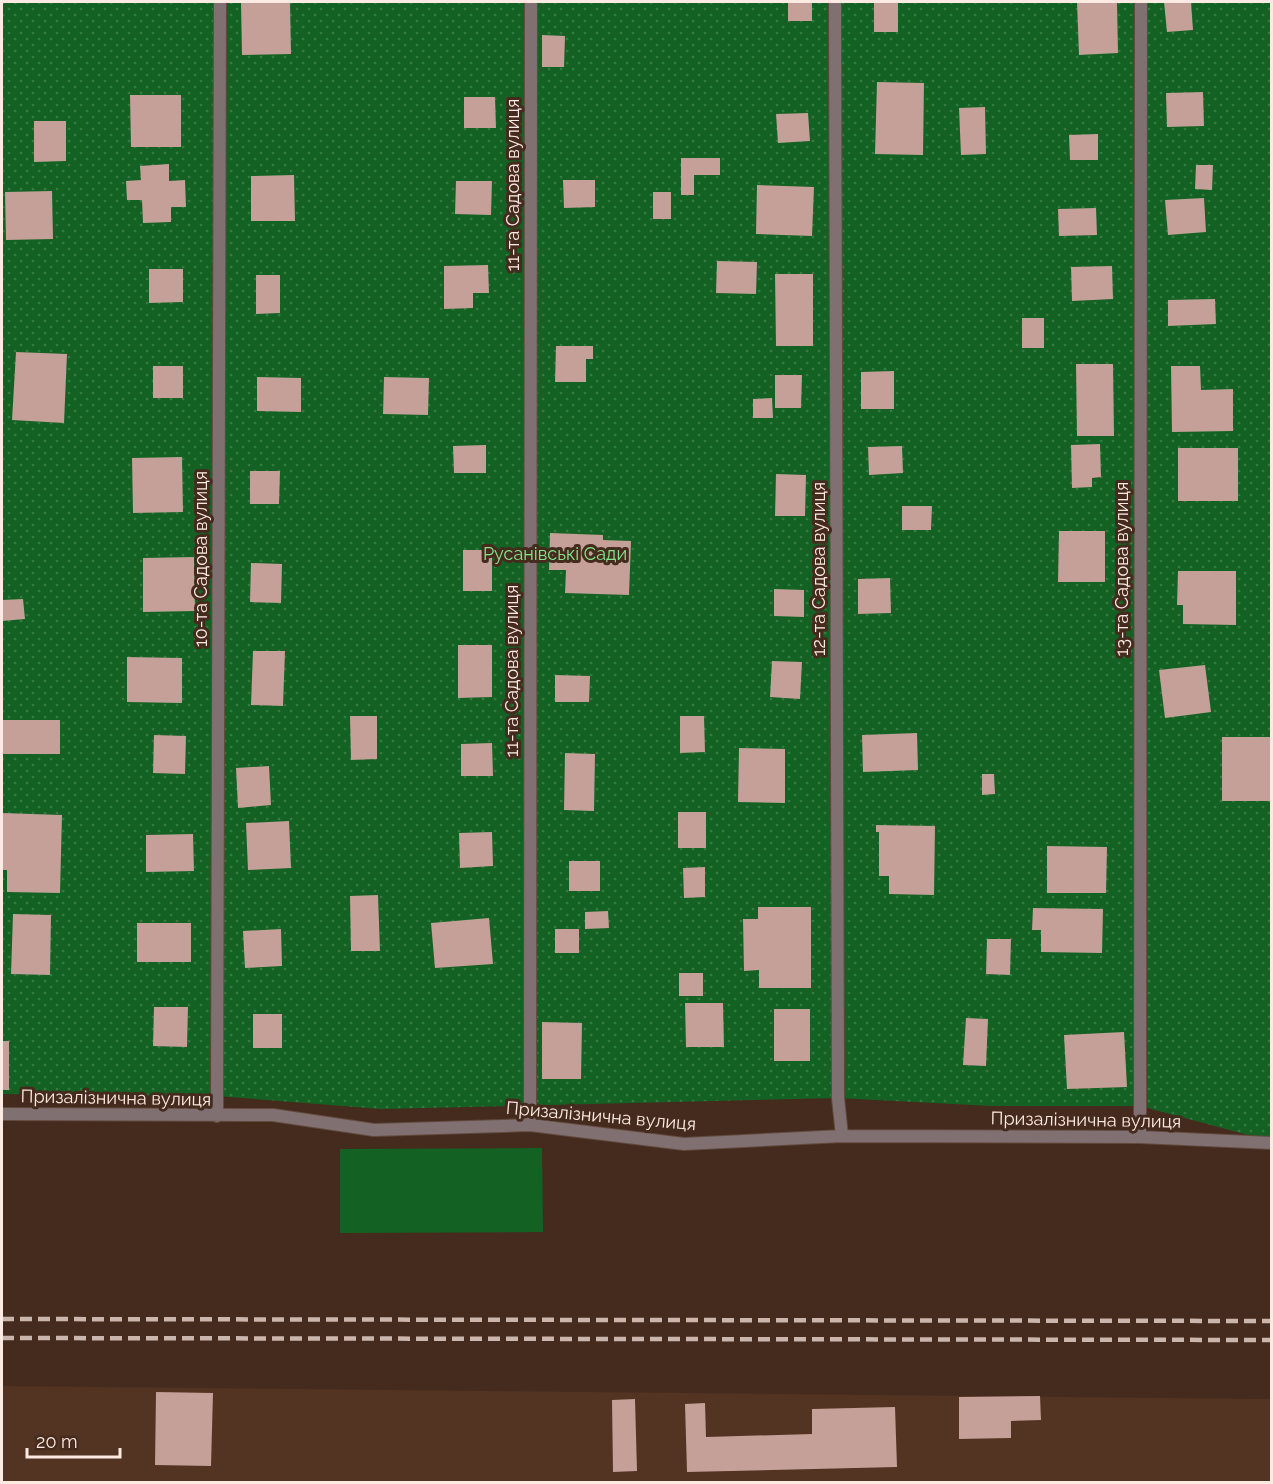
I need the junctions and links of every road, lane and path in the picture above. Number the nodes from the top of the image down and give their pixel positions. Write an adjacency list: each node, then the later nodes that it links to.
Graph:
1 (220, 2): 6 (street, 10-та Садова вулиця)
2 (531, 2): 7 (street, 11-та Садова вулиця)
3 (835, 2): 8 (street, 12-та Садова вулиця)
4 (1141, 2): 9 (street, 13-та Садова вулиця)
5 (2, 1114): 6 (street, Призалізнична вулиця)
6 (217, 1116): 7 (street, Призалізнична вулиця)
7 (530, 1125): 8 (street, Призалізнична вулиця)
8 (842, 1136): 9 (street, Призалізнична вулиця)
9 (1140, 1137): 10 (street, Призалізнична вулиця)
10 (1272, 1143)

